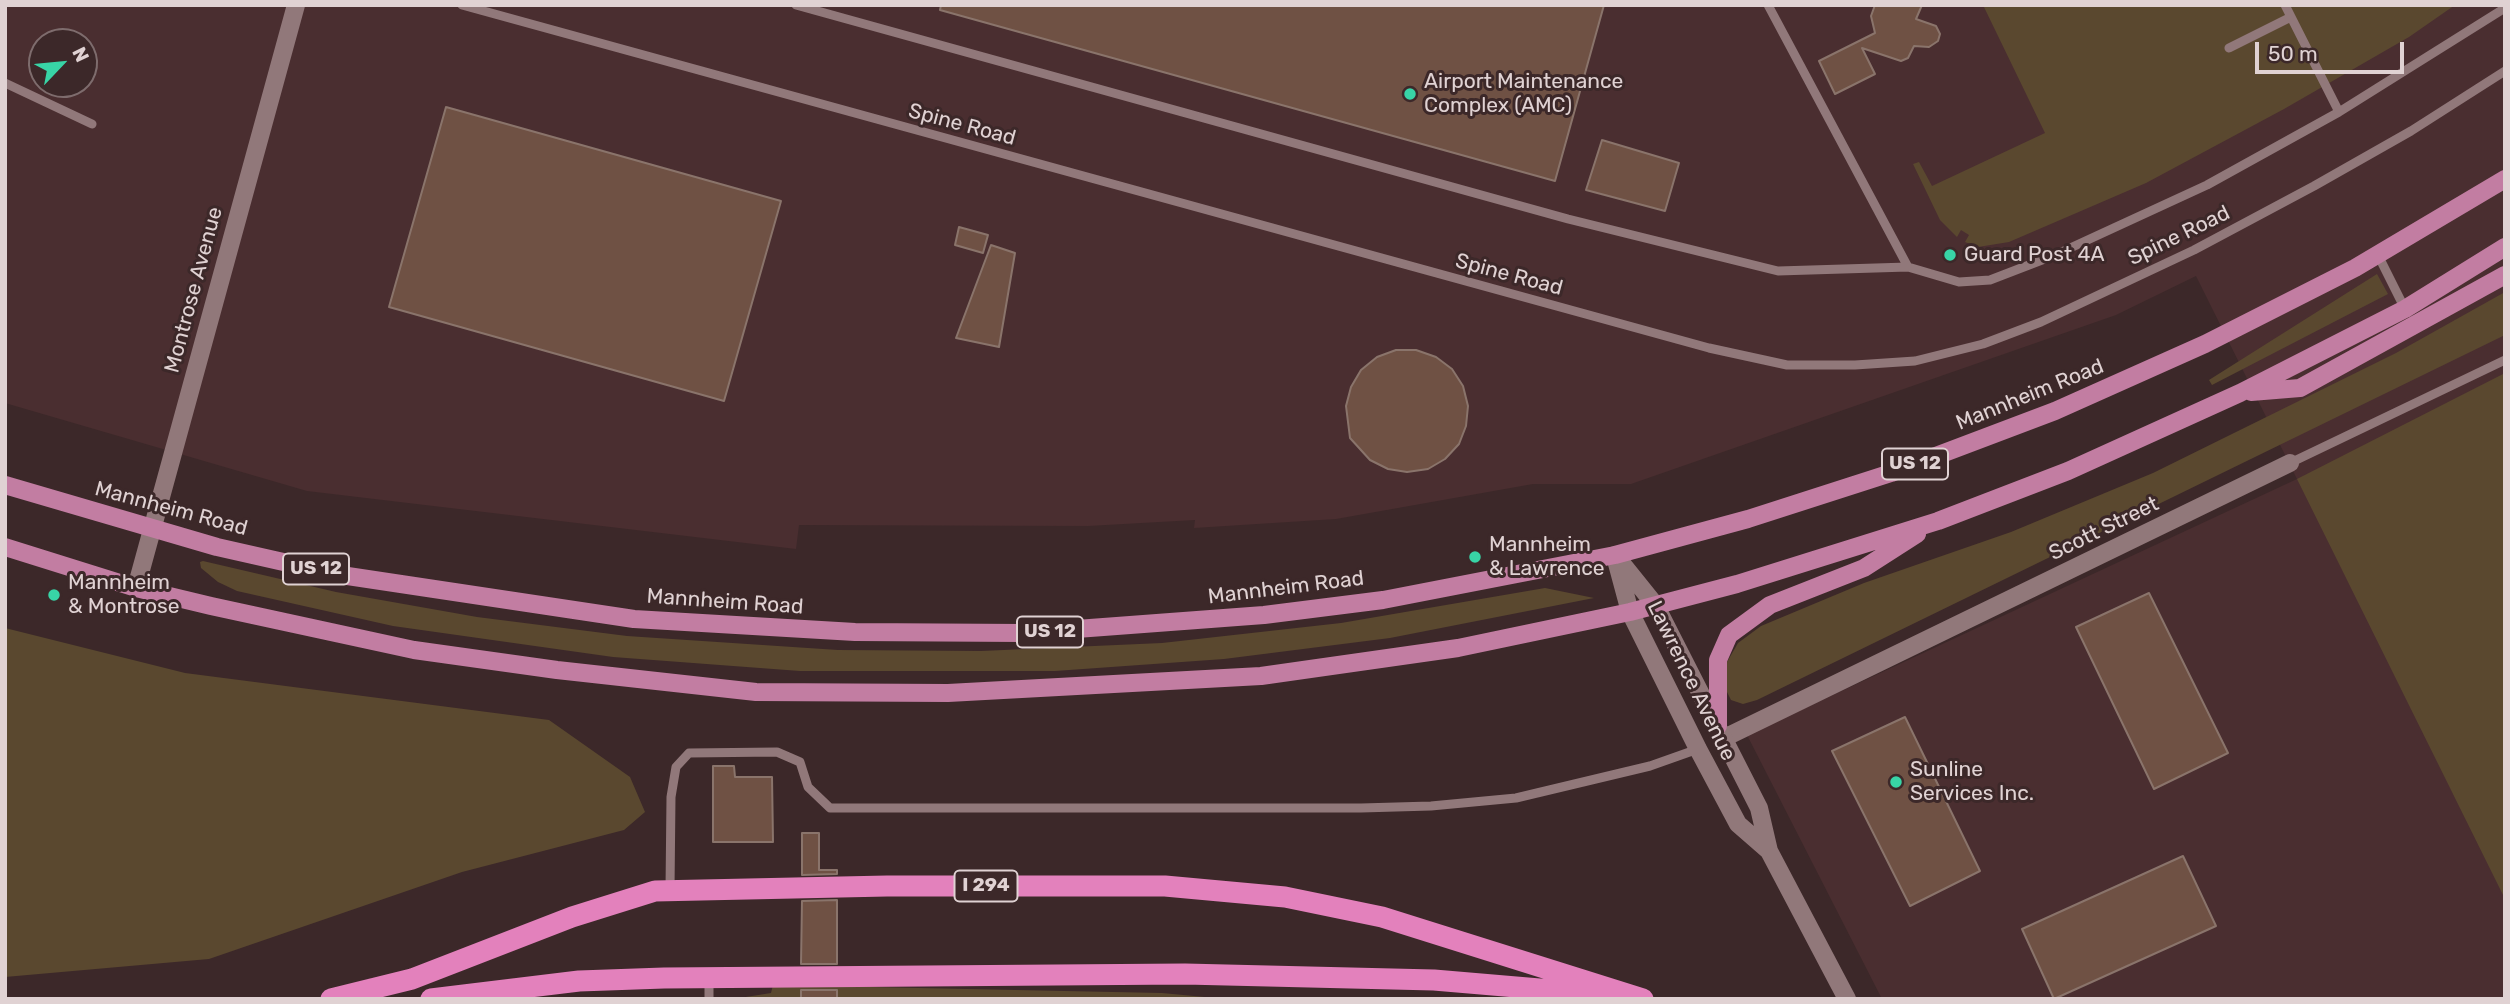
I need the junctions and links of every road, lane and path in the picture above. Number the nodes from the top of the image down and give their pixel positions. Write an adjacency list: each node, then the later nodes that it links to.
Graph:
1 (296, 5): 24 (street, Montrose Avenue)
2 (462, 5): 9 (lane, Spine Road)
3 (796, 5): 16 (lane)
4 (1768, 5): 16 (lane)
5 (2285, 5): 7 (lane)
6 (2505, 9): 11 (lane)
7 (2291, 17): 8 (lane); 11 (lane)
8 (2229, 48)
9 (2505, 71)
10 (5, 83): 12 (lane)
11 (2339, 112): 16 (lane)
12 (92, 124)
13 (2505, 179): 15 (main road, Mannheim Road / US 12)
14 (2505, 247): 18 (main road)
15 (2378, 255): 18 (lane); 26 (main road, Mannheim Road / US 12)
16 (1908, 267)
17 (2505, 275): 20 (main road)
18 (2404, 309): 20 (main road)
19 (2505, 360): 21 (lane, Scott Street)
20 (2240, 393): 23 (main road)
21 (2290, 463): 30 (street, Scott Street)
22 (5, 485): 24 (main road, Mannheim Road / US 12)
23 (1938, 521): 28 (main road); 30 (main road)
24 (154, 528): 26 (main road, Mannheim Road / US 12); 27 (street, Montrose Avenue)
25 (5, 547): 27 (main road)
26 (1615, 555): 28 (street, Lawrence Avenue); 29 (street, Lawrence Avenue)
27 (136, 587): 29 (main road)
28 (1656, 606): 29 (main road); 30 (street, Lawrence Avenue)
29 (1630, 612): 31 (street, Lawrence Avenue)
30 (1721, 732): 32 (street, Lawrence Avenue)
31 (1698, 749): 32 (street, Lawrence Avenue); 33 (lane)
32 (1769, 851): 41 (street, Lawrence Avenue)
33 (670, 891): 36 (highway, I 294); 40 (highway, I 294)
34 (709, 977): 35 (highway, I 294); 39 (lane); 40 (highway, I 294)
35 (454, 995): 37 (highway, I 294); 38 (lane)
36 (331, 999)
37 (431, 999)
38 (512, 999)
39 (709, 999)
40 (1641, 999)
41 (1847, 999)

